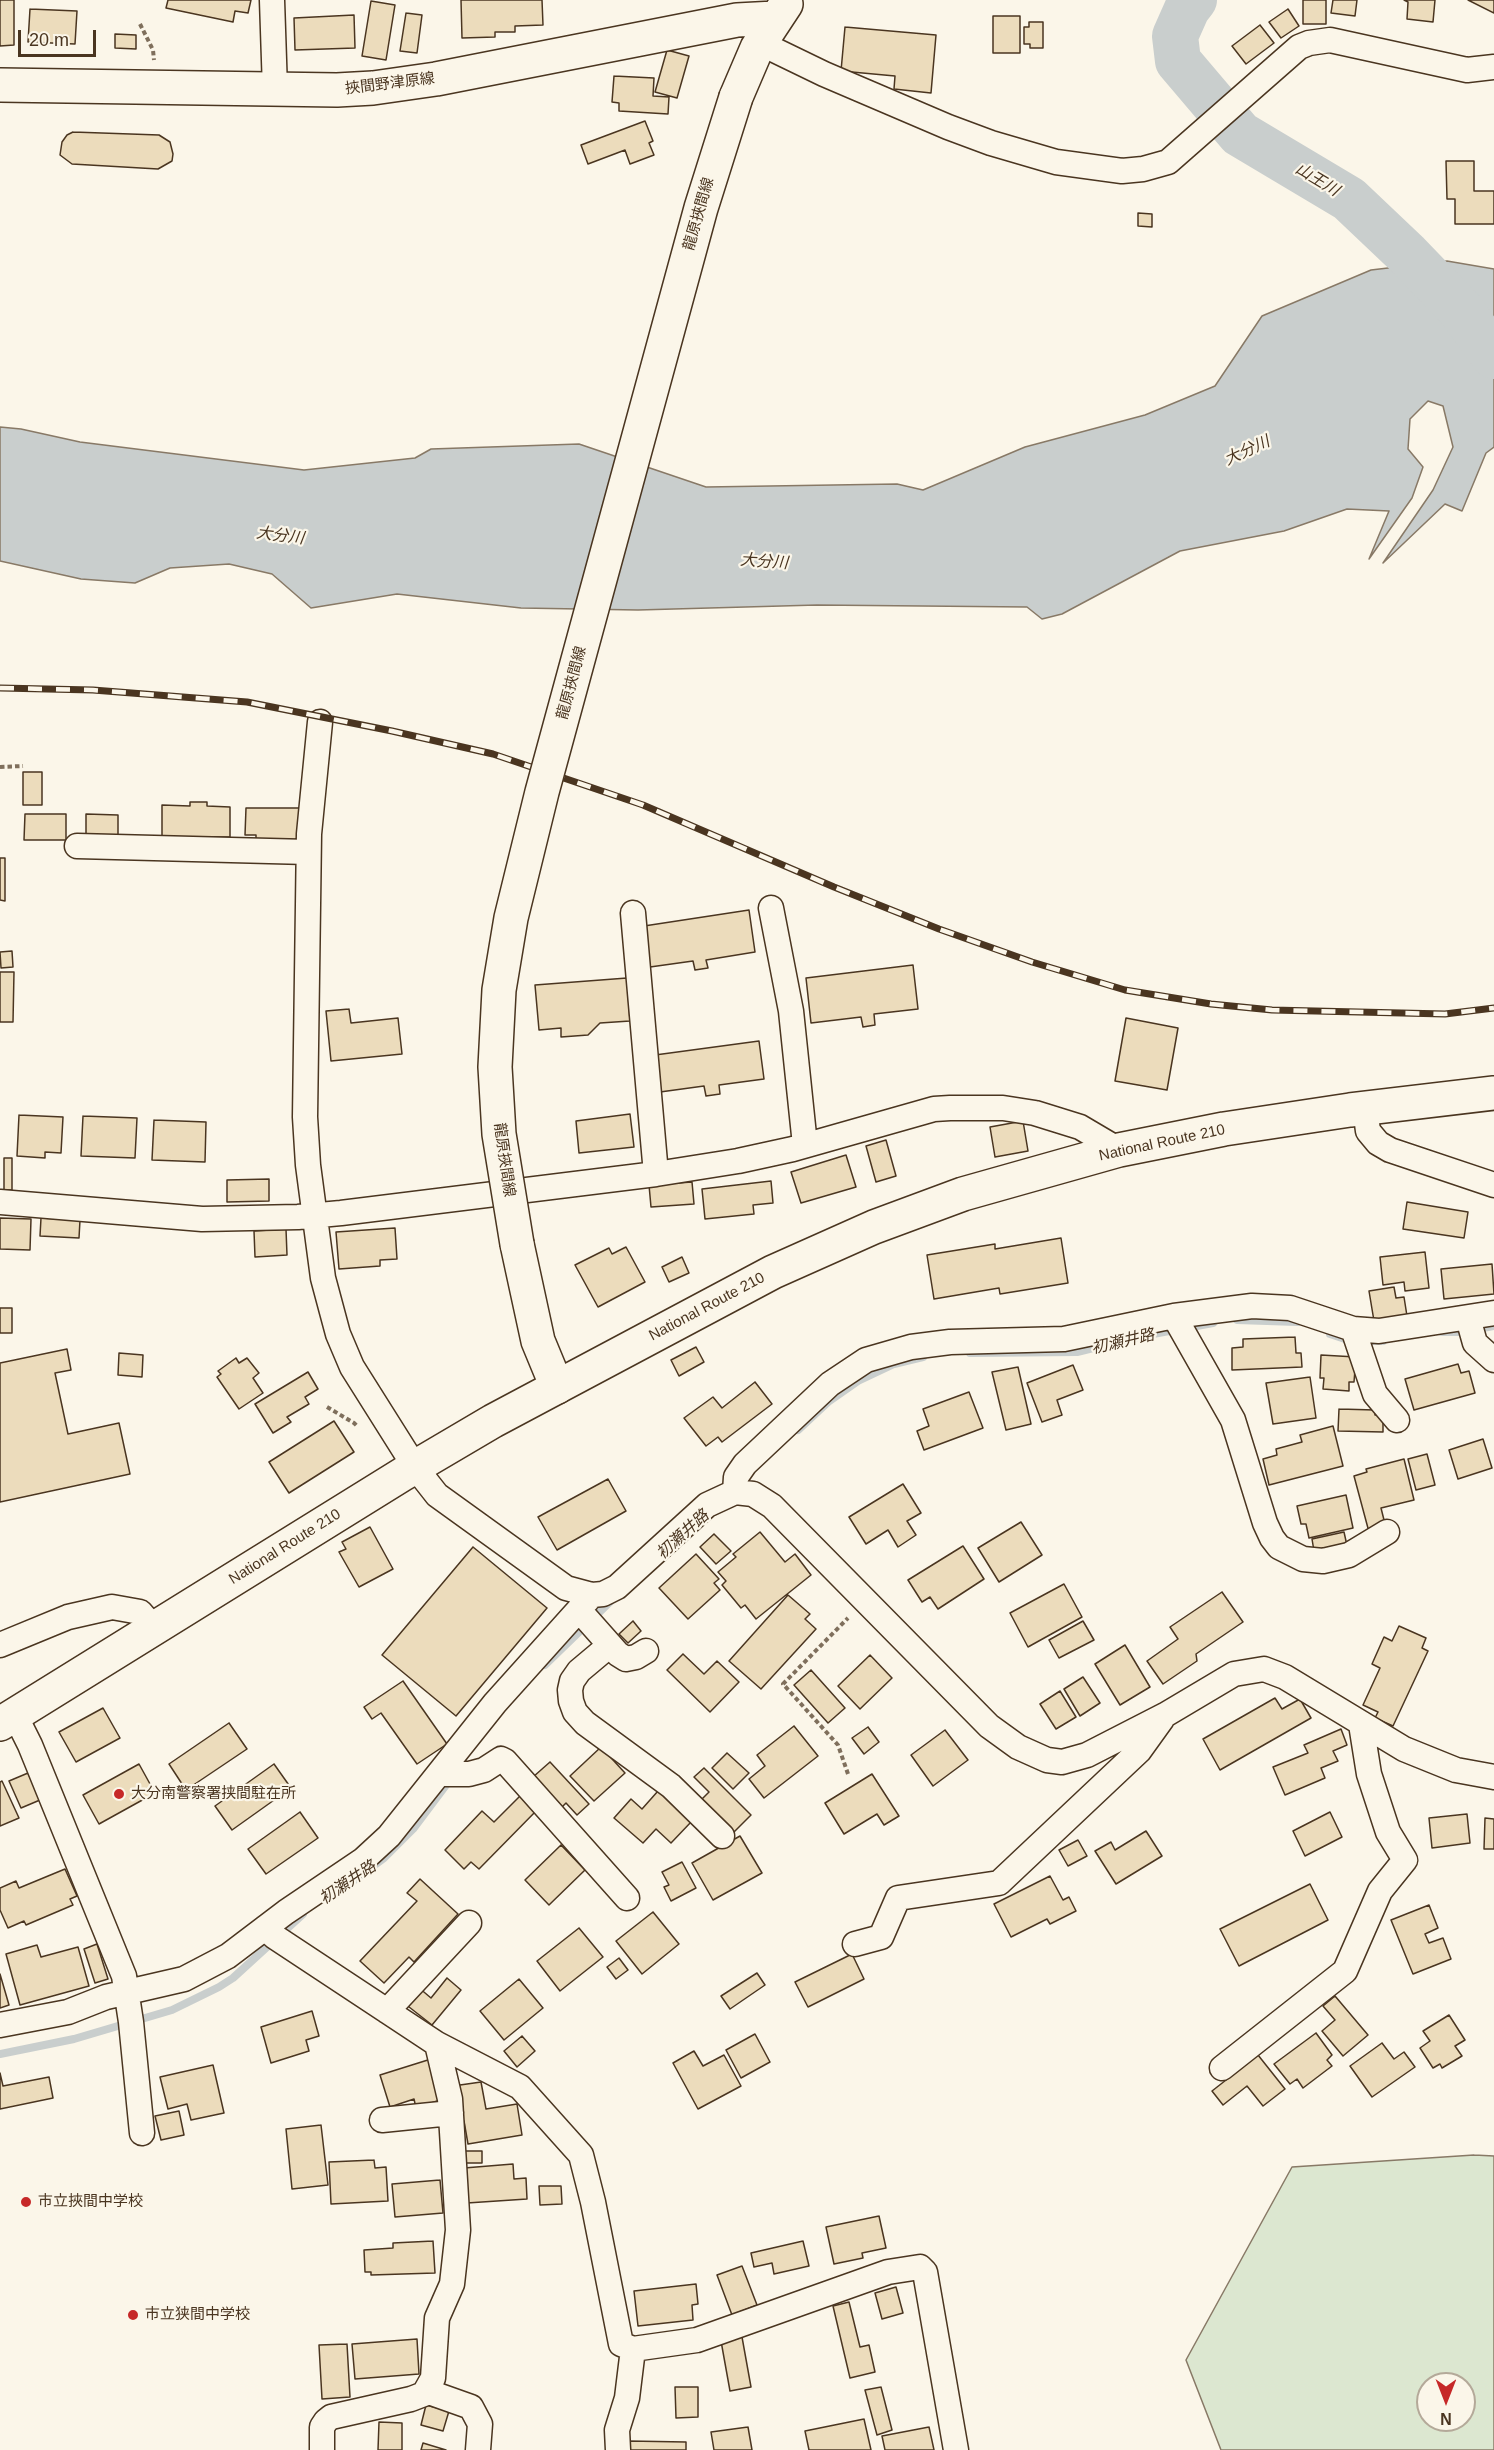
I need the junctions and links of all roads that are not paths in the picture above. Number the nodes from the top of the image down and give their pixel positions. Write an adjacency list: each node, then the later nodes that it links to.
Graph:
1 (272, 0): 5 (street)
2 (768, 16): 3 (street); 5 (main road, 挾間野津原線); 24 (main road, 龍原挾間線, bridge)
3 (1494, 68)
4 (0, 85): 5 (main road, 挾間野津原線)
5 (275, 90)
6 (320, 722): 8 (street)
7 (77, 846): 8 (street)
8 (308, 852): 18 (street)
9 (771, 908): 13 (street)
10 (633, 913): 15 (street)
11 (1494, 1093): 12 (main road, National Route 210)
12 (1365, 1108): 14 (main road, National Route 210); 16 (street)
13 (805, 1145): 14 (street); 15 (street)
14 (1119, 1150): 24 (main road, National Route 210)
15 (656, 1174): 18 (street)
16 (1494, 1185)
17 (0, 1202): 18 (street)
18 (314, 1216): 26 (street)
19 (1494, 1313): 21 (street)
20 (1174, 1316): 22 (street); 27 (street); 28 (street)
21 (1468, 1318): 22 (street); 23 (street)
22 (1353, 1329): 25 (street)
23 (1494, 1360)
24 (557, 1387): 26 (main road, National Route 210)
25 (1397, 1420)
26 (416, 1467): 29 (street); 30 (main road, National Route 210)
27 (735, 1492): 29 (street); 34 (street)
28 (1388, 1532)
29 (585, 1602): 32 (street); 37 (street)
30 (154, 1628): 31 (street); 35 (main road, National Route 210)
31 (0, 1645)
32 (610, 1645): 33 (street); 39 (street)
33 (646, 1651)
34 (1165, 1715): 36 (street); 43 (street)
35 (7, 1720): 44 (street)
36 (1361, 1724): 38 (street); 48 (street)
37 (439, 1774): 40 (street); 42 (street)
38 (1494, 1777)
39 (722, 1836)
40 (627, 1898)
41 (469, 1923): 45 (street)
42 (265, 1928): 44 (street); 45 (street)
43 (855, 1944)
44 (127, 1992): 46 (street); 51 (street)
45 (387, 2011): 47 (street)
46 (0, 2025)
47 (437, 2044): 49 (street); 52 (street)
48 (1222, 2068)
49 (451, 2113): 50 (street); 53 (street)
50 (382, 2120)
51 (142, 2133)
52 (633, 2349): 56 (street); 57 (street)
53 (426, 2391): 54 (street); 55 (street)
54 (322, 2450)
55 (478, 2450)
56 (618, 2450)
57 (956, 2450)

